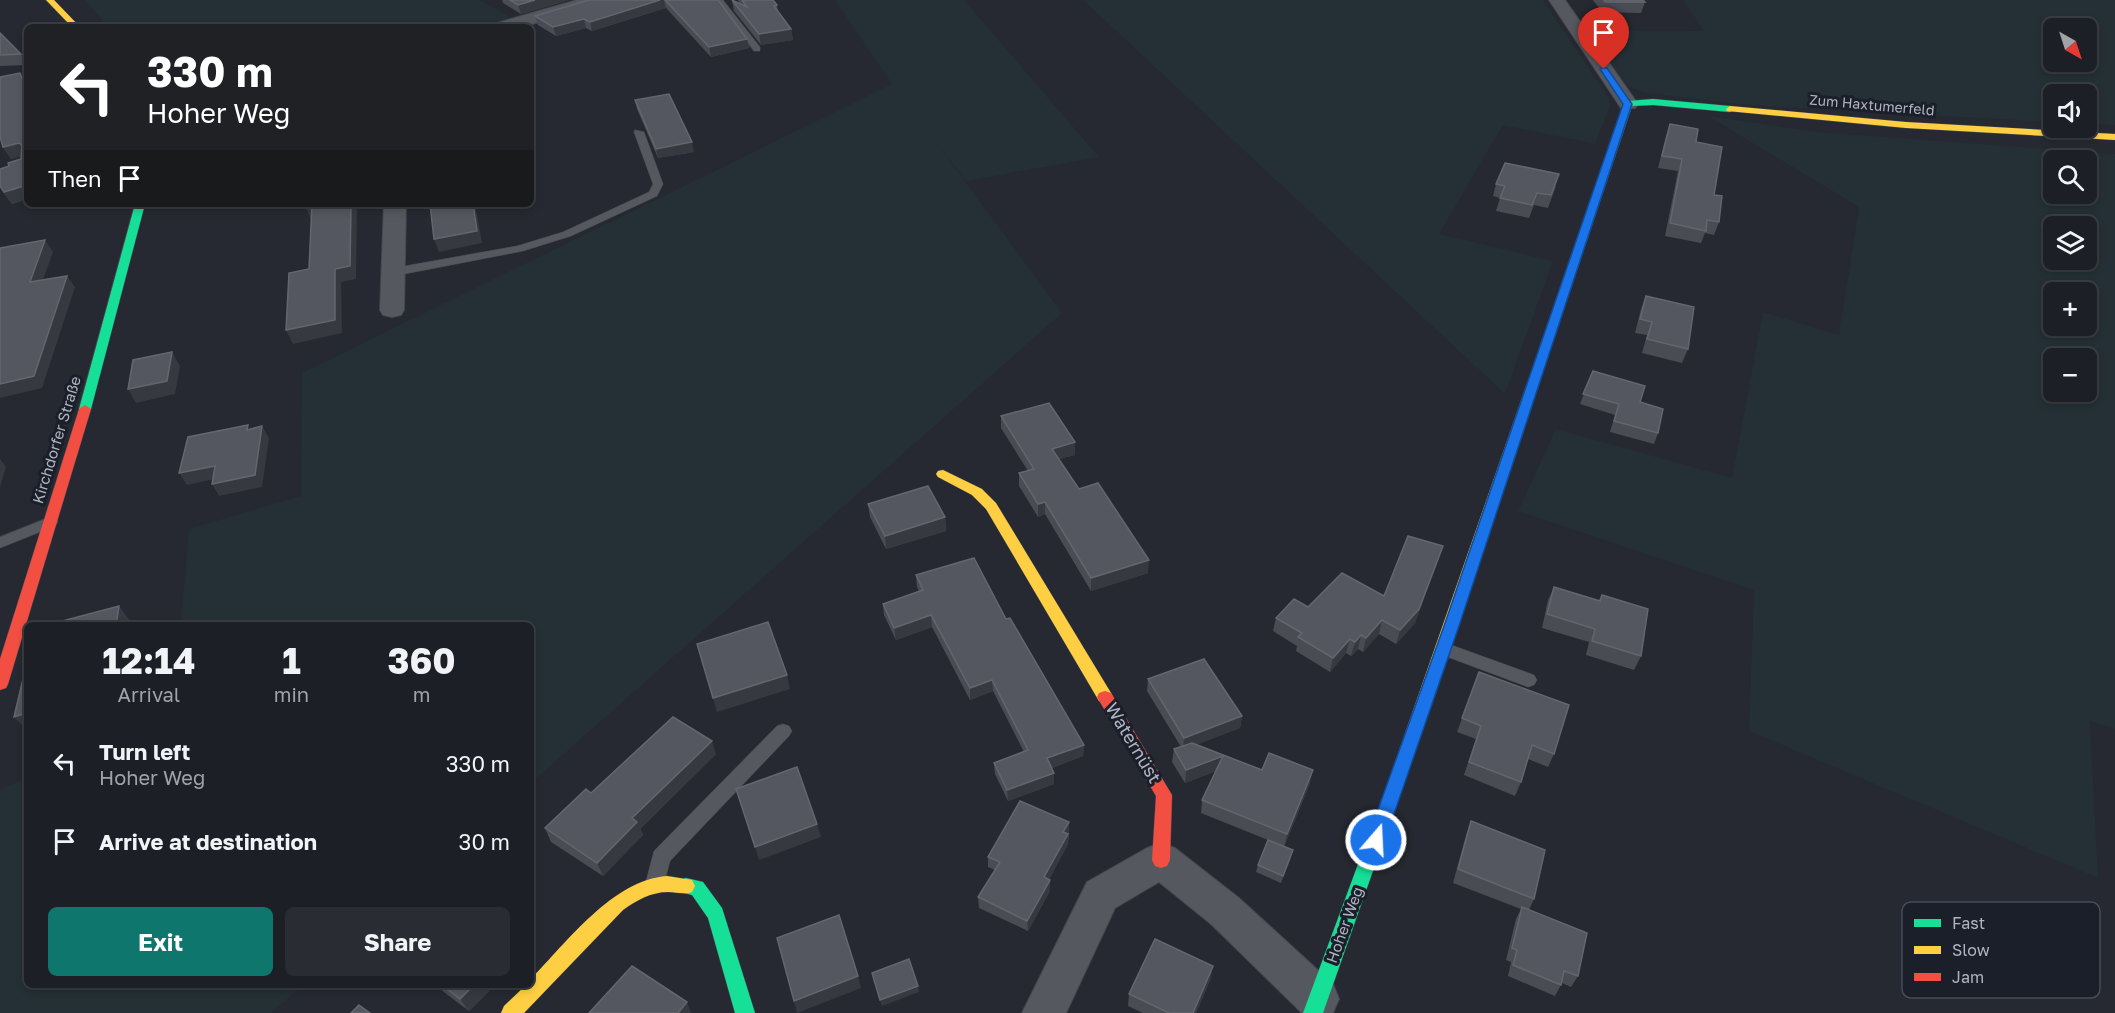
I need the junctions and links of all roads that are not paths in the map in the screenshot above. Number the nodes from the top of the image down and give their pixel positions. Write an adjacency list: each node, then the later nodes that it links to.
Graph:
1 (51, 0): 5 (street)
2 (595, 0): 6 (street)
3 (719, 0): 7 (lane)
4 (1557, 0): 8 (street)
5 (73, 24)
6 (513, 24)
7 (757, 49)
8 (1628, 104): 10 (street, Zum Haxtumerfeld); 18 (street, Hoher Weg)
9 (639, 132): 13 (lane)
10 (2115, 137)
11 (139, 207): 16 (street, Kirchdorfer Straße)
12 (395, 207): 13 (street)
13 (394, 272): 14 (street)
14 (392, 310)
15 (943, 474): 22 (street, Waternüst)
16 (50, 522): 17 (lane); 20 (street, Kirchdorfer Straße)
17 (0, 543)
18 (1443, 648): 19 (lane); 24 (street, Hoher Weg)
19 (1528, 680)
20 (0, 684)
21 (783, 731): 23 (lane)
22 (1161, 860): 24 (street); 27 (street)
23 (655, 885): 25 (street); 26 (street)
24 (1315, 1006)
25 (511, 1013)
26 (745, 1013)
27 (1044, 1013)

